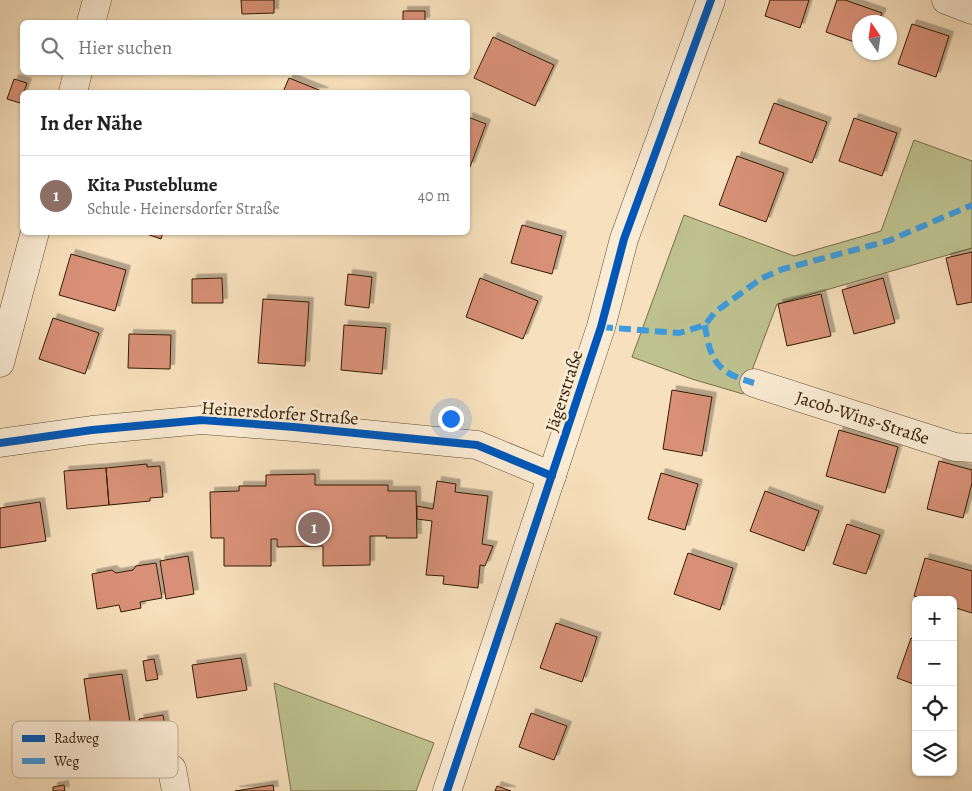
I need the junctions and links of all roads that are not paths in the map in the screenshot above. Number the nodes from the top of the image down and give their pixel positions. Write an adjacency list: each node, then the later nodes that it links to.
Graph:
1 (98, 0): 5 (street)
2 (711, 0): 13 (street, Jägerstraße)
3 (946, 0): 4 (street)
4 (972, 10)
5 (93, 20)
6 (77, 75): 7 (street)
7 (74, 90)
8 (34, 235): 9 (street)
9 (0, 363)
10 (754, 383): 12 (street, Jacob-Wins-Straße)
11 (0, 443): 13 (street, Heinersdorfer Straße)
12 (972, 448)
13 (552, 476): 14 (street, Jägerstraße)
14 (447, 791)

